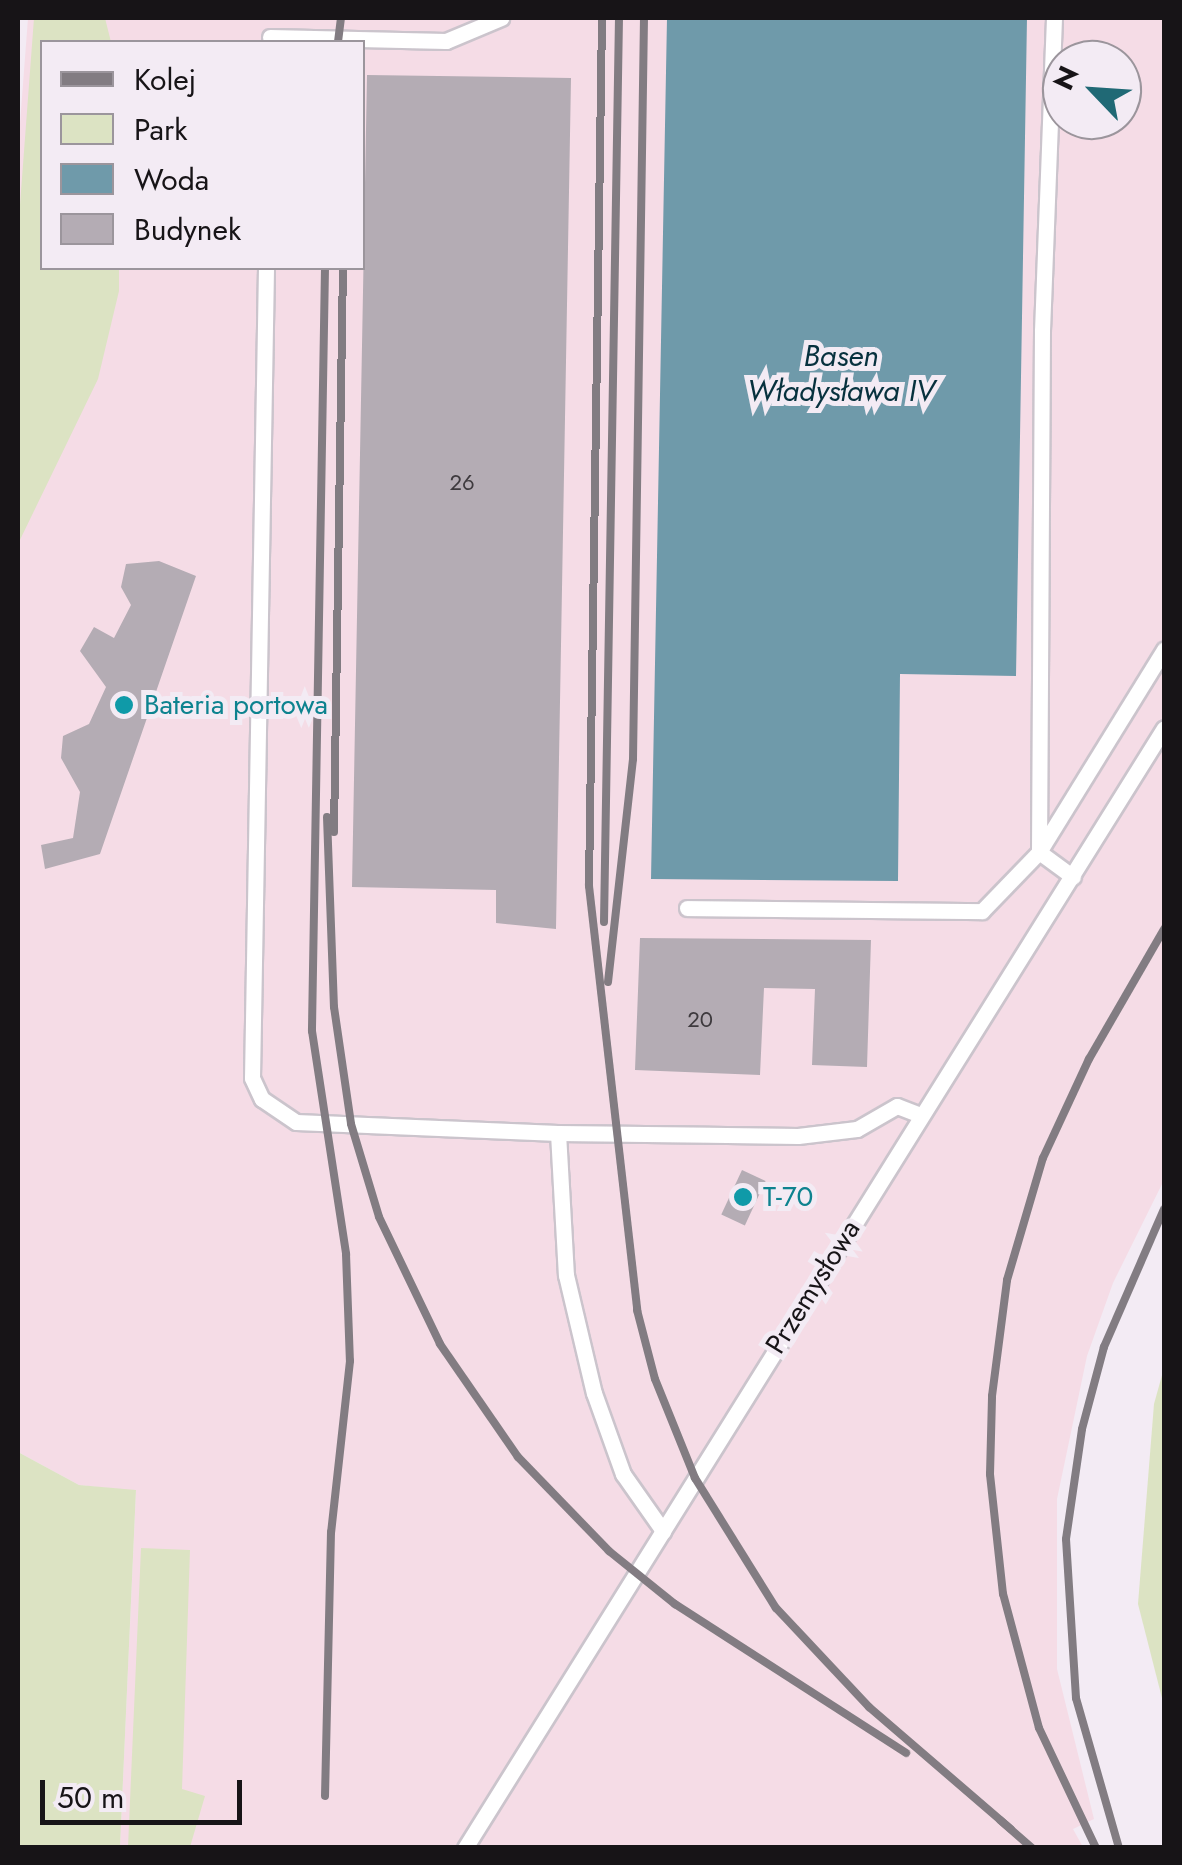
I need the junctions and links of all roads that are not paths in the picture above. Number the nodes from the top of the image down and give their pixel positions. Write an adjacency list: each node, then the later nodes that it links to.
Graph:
1 (271, 18): 4 (lane)
2 (502, 18): 5 (lane)
3 (1054, 18): 9 (lane)
4 (270, 40)
5 (365, 41)
6 (266, 270): 13 (lane)
7 (1164, 650): 9 (lane)
8 (1164, 728): 10 (lane, Przemysłowa)
9 (1038, 852): 10 (lane); 11 (lane)
10 (1073, 877): 12 (lane, Przemysłowa)
11 (687, 908)
12 (920, 1114): 13 (lane); 14 (lane, Przemysłowa)
13 (558, 1133): 14 (lane)
14 (663, 1530): 15 (lane, Przemysłowa)
15 (465, 1848)

